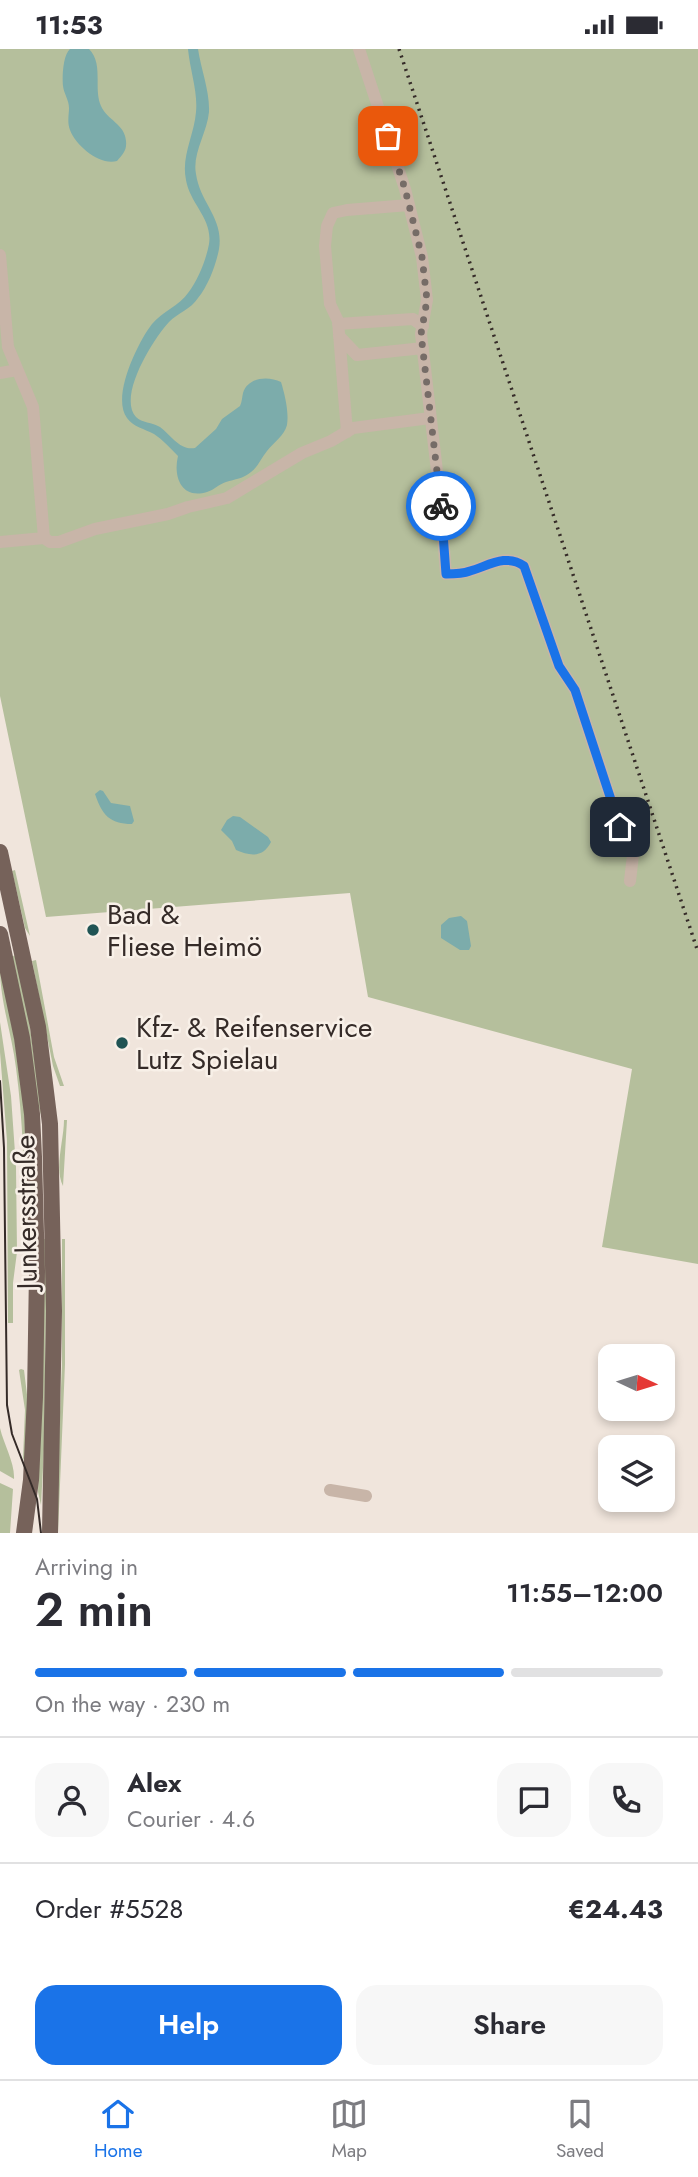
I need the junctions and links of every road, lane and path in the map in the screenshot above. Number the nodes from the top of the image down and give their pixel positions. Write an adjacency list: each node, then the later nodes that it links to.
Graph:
1 (359, 49): 2 (lane)
2 (409, 205): 4 (lane); 5 (lane)
3 (0, 255): 7 (lane)
4 (423, 326): 5 (lane); 6 (lane)
5 (338, 330): 6 (lane); 10 (lane)
6 (423, 348): 9 (lane)
7 (18, 370): 8 (lane); 11 (lane)
8 (0, 373)
9 (430, 418): 10 (lane); 14 (lane)
10 (347, 432): 11 (lane)
11 (44, 538): 12 (lane)
12 (0, 542)
13 (0, 852): 19 (main road, Junkersstraße)
14 (630, 881)
15 (0, 934): 18 (main road, Junkersstraße)
16 (330, 1490): 17 (lane)
17 (366, 1496)
18 (24, 1533)
19 (50, 1533)

